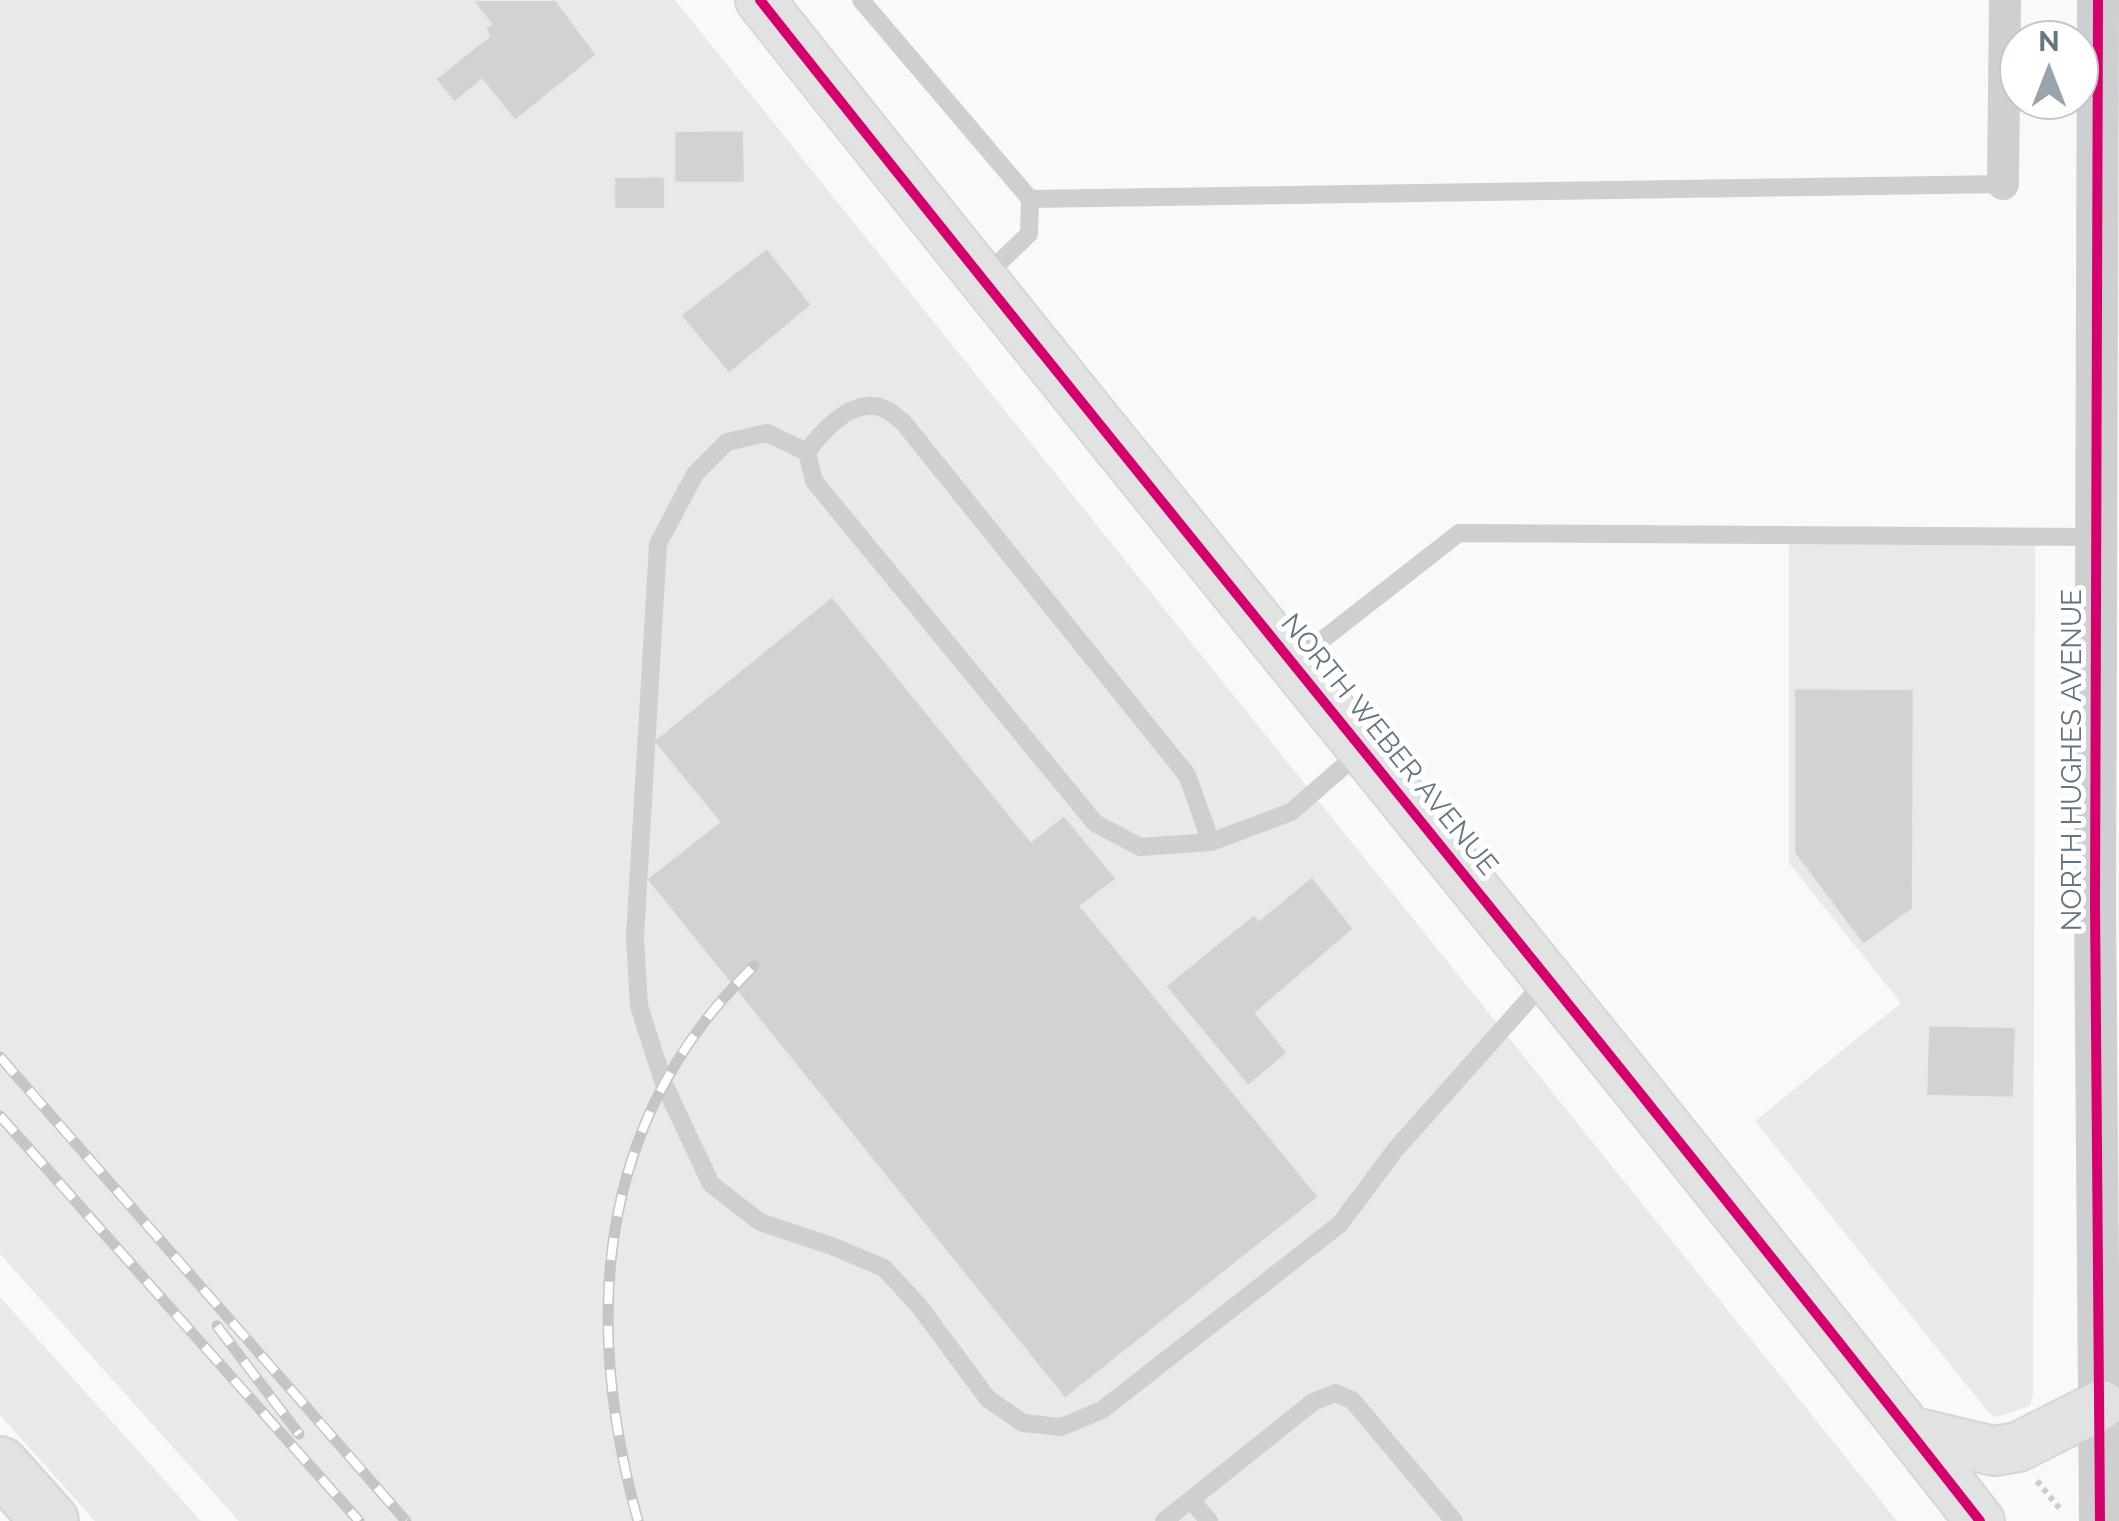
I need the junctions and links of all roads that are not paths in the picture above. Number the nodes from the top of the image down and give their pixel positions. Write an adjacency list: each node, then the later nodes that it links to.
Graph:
1 (760, 0): 7 (main road, NORTH WEBER AVENUE)
2 (861, 0): 6 (lane)
3 (2005, 0): 5 (street)
4 (2098, 0): 9 (street, NORTH HUGHES AVENUE)
5 (2003, 184): 6 (lane)
6 (1030, 199): 7 (lane)
7 (981, 280): 10 (main road, NORTH WEBER AVENUE)
8 (807, 452): 12 (lane); 12 (lane); 14 (lane)
9 (2096, 536): 10 (lane); 13 (street, NORTH HUGHES AVENUE)
10 (1293, 663): 11 (main road, NORTH WEBER AVENUE)
11 (1364, 749): 12 (lane); 14 (main road, NORTH WEBER AVENUE)
12 (1211, 842)
13 (2107, 903): 15 (street, NORTH HUGHES AVENUE)
14 (1548, 979): 16 (main road, NORTH WEBER AVENUE)
15 (2110, 1406): 16 (main road); 19 (street, NORTH HUGHES AVENUE)
16 (1910, 1432): 24 (main road, NORTH WEBER AVENUE)
17 (0, 1465): 20 (highway)
18 (1191, 1500): 21 (lane); 22 (lane); 23 (lane)
19 (2080, 1516)
20 (50, 1521)
21 (1164, 1521)
22 (1210, 1521)
23 (1454, 1521)
24 (1980, 1521)

